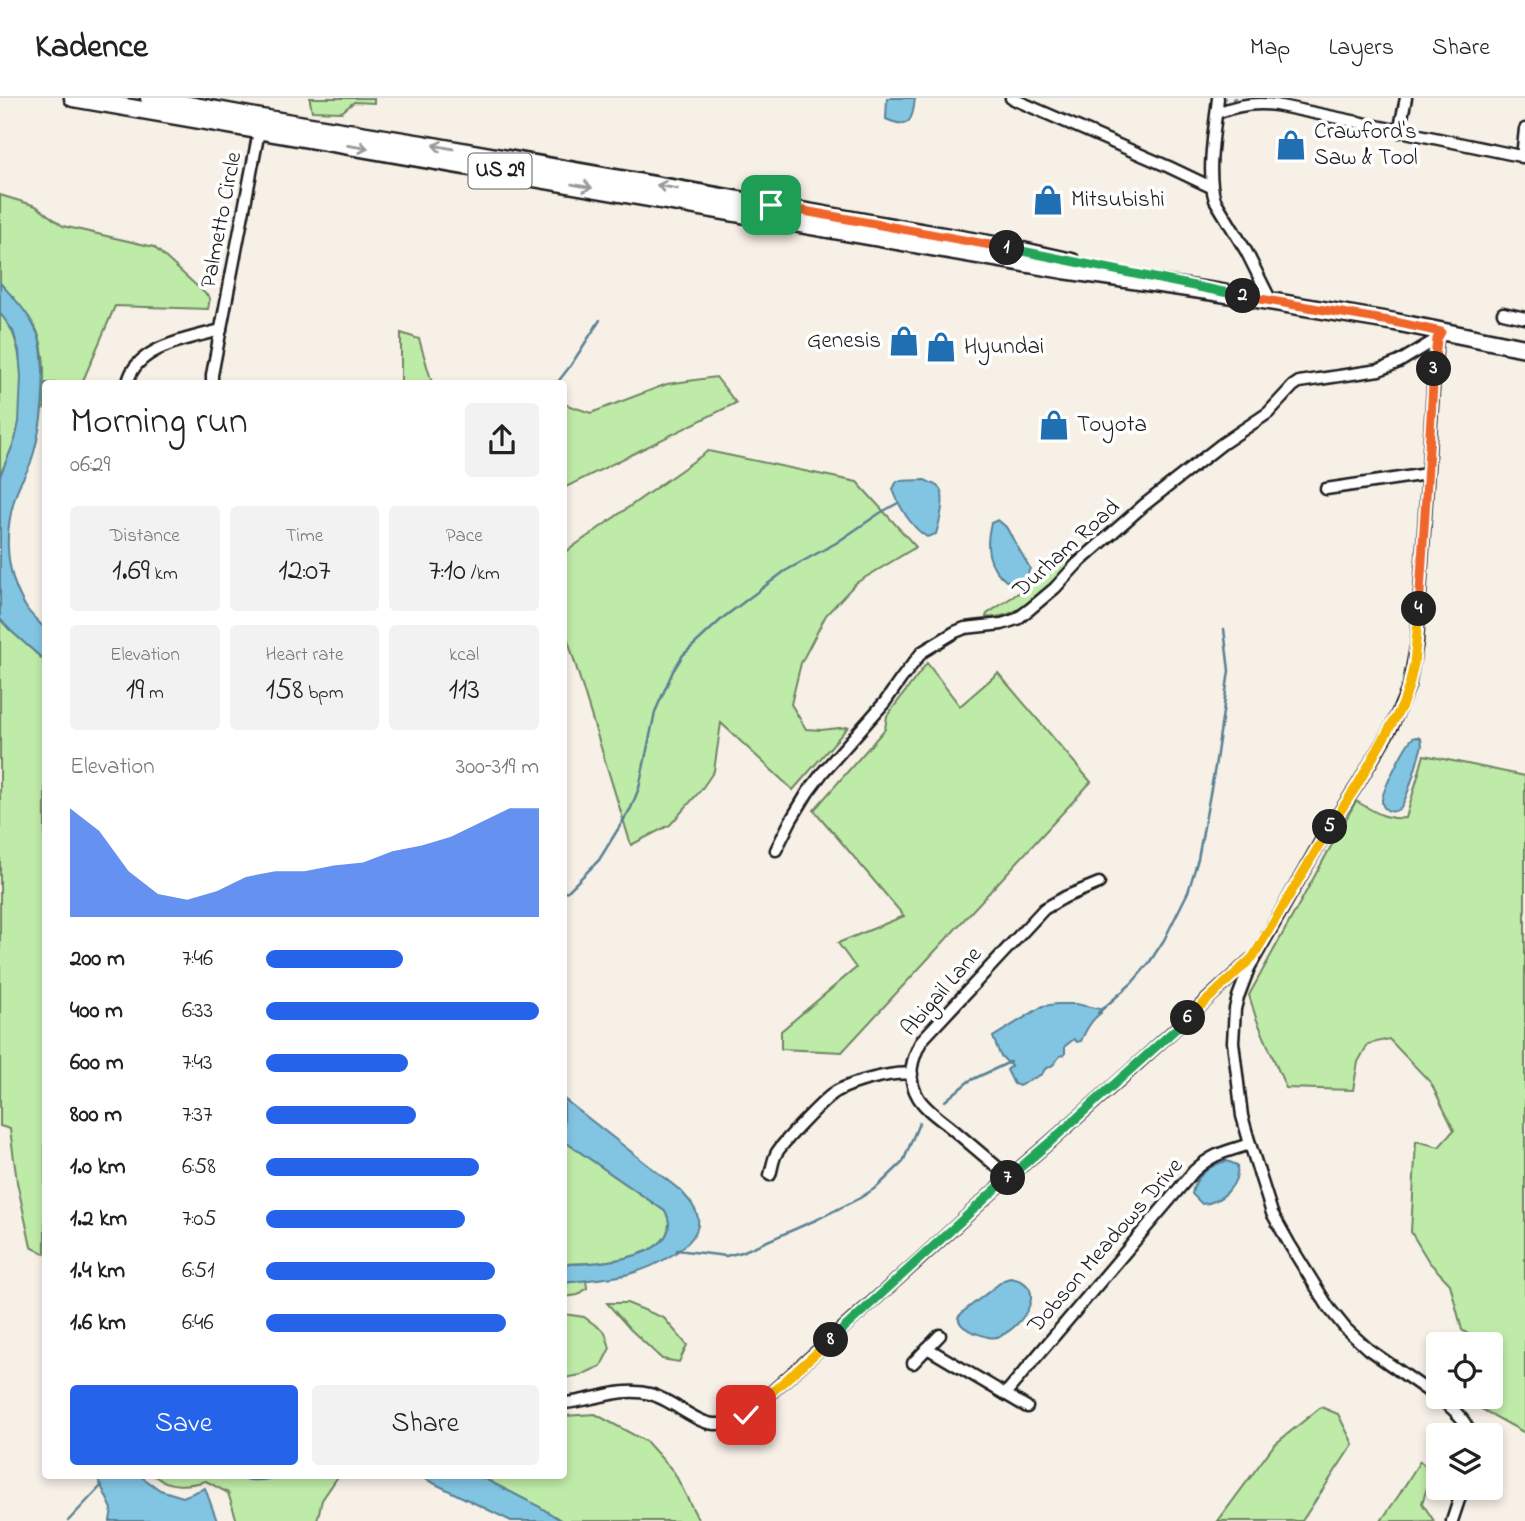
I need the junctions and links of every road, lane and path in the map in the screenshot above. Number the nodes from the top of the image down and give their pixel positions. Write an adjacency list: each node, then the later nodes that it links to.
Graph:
1 (73, 98): 6 (main road, US 29)
2 (1011, 98): 5 (street)
3 (1218, 98): 7 (street)
4 (1406, 98): 10 (street)
5 (1029, 101): 12 (street)
6 (158, 104): 8 (main road, US 29)
7 (1217, 113): 10 (street); 12 (street)
8 (260, 125): 13 (main road, US 29); 16 (street, Palmetto Circle)
9 (1525, 129): 11 (street)
10 (1399, 132): 11 (street)
11 (1524, 157)
12 (1211, 187): 13 (street)
13 (1270, 301): 17 (main road, US 29)
14 (1503, 313): 15 (street)
15 (1524, 316)
16 (221, 330): 19 (street); 20 (street, Palmetto Circle)
17 (1439, 335): 18 (main road, US 29); 21 (street); 23 (street, Durham Road)
18 (1525, 348)
19 (129, 380)
20 (212, 380)
21 (1427, 474): 22 (street); 25 (street)
22 (1326, 489)
23 (776, 850)
24 (1099, 883): 26 (street, Abigail Lane)
25 (1253, 957): 27 (street); 29 (street)
26 (912, 1074): 28 (street); 29 (street, Abigail Lane)
27 (1250, 1144): 33 (street, Dobson Meadows Drive); 36 (street)
28 (771, 1175)
29 (1009, 1177): 34 (street)
30 (940, 1335): 31 (street)
31 (927, 1348): 32 (street); 33 (street)
32 (913, 1363)
33 (1005, 1394): 35 (street)
34 (567, 1402)
35 (1027, 1406)
36 (1465, 1423)
37 (1459, 1500): 38 (street)
38 (1452, 1521)

